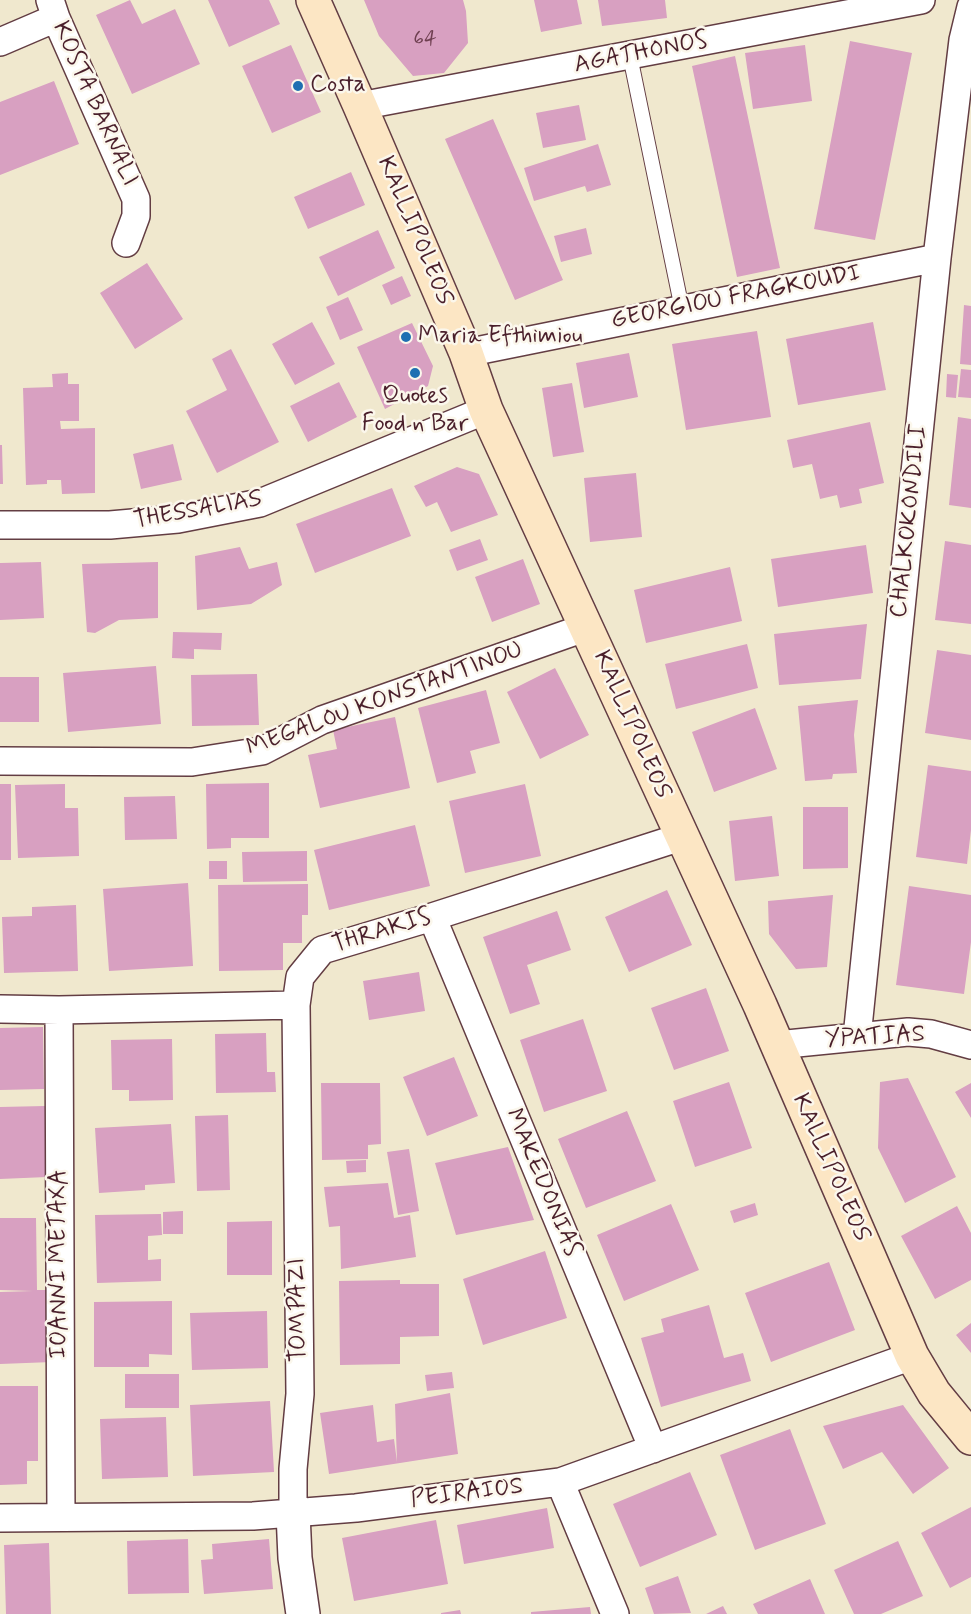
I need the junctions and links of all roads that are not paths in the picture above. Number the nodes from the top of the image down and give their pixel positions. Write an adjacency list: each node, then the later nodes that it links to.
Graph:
1 (313, 0): 7 (main road, KALLIPOLEOS)
2 (921, 0): 6 (street, AGATHONOS)
3 (971, 7): 9 (street, CHALKOKONDILI)
4 (53, 9): 5 (street); 8 (street, KOSTA BARNALI)
5 (0, 42)
6 (630, 56): 7 (street, AGATHONOS); 10 (lane)
7 (360, 106): 11 (main road, KALLIPOLEOS)
8 (126, 243)
9 (937, 258): 10 (street, GEORGIOU FRAGKOUDI); 21 (street, CHALKOKONDILI)
10 (682, 309): 11 (street, GEORGIOU FRAGKOUDI)
11 (465, 353): 12 (main road, KALLIPOLEOS)
12 (486, 410): 13 (street, THESSALIAS); 14 (main road, KALLIPOLEOS)
13 (0, 525)
14 (587, 627): 15 (street, MEGALOU KONSTANTINOU); 16 (main road, KALLIPOLEOS)
15 (0, 761)
16 (681, 837): 17 (street, THRAKIS); 23 (main road, KALLIPOLEOS)
17 (432, 917): 18 (street, THRAKIS); 26 (street, MAKEDONIAS)
18 (296, 1005): 20 (street); 28 (street, TOMPAZI)
19 (0, 1009): 20 (street)
20 (59, 1010): 29 (street, IOANNI METAXA)
21 (856, 1037): 22 (street, YPATIAS); 23 (street, YPATIAS)
22 (971, 1045)
23 (777, 1046): 24 (main road, KALLIPOLEOS)
24 (912, 1356): 25 (main road, KALLIPOLEOS); 26 (street, PEIRAIOS)
25 (971, 1438)
26 (653, 1449): 27 (street, PEIRAIOS)
27 (560, 1482): 28 (street, PEIRAIOS); 32 (street)
28 (293, 1513): 29 (street, PEIRAIOS); 31 (street, TOMPAZI)
29 (62, 1517): 30 (street, PEIRAIOS)
30 (0, 1518)
31 (303, 1614)
32 (615, 1614)

